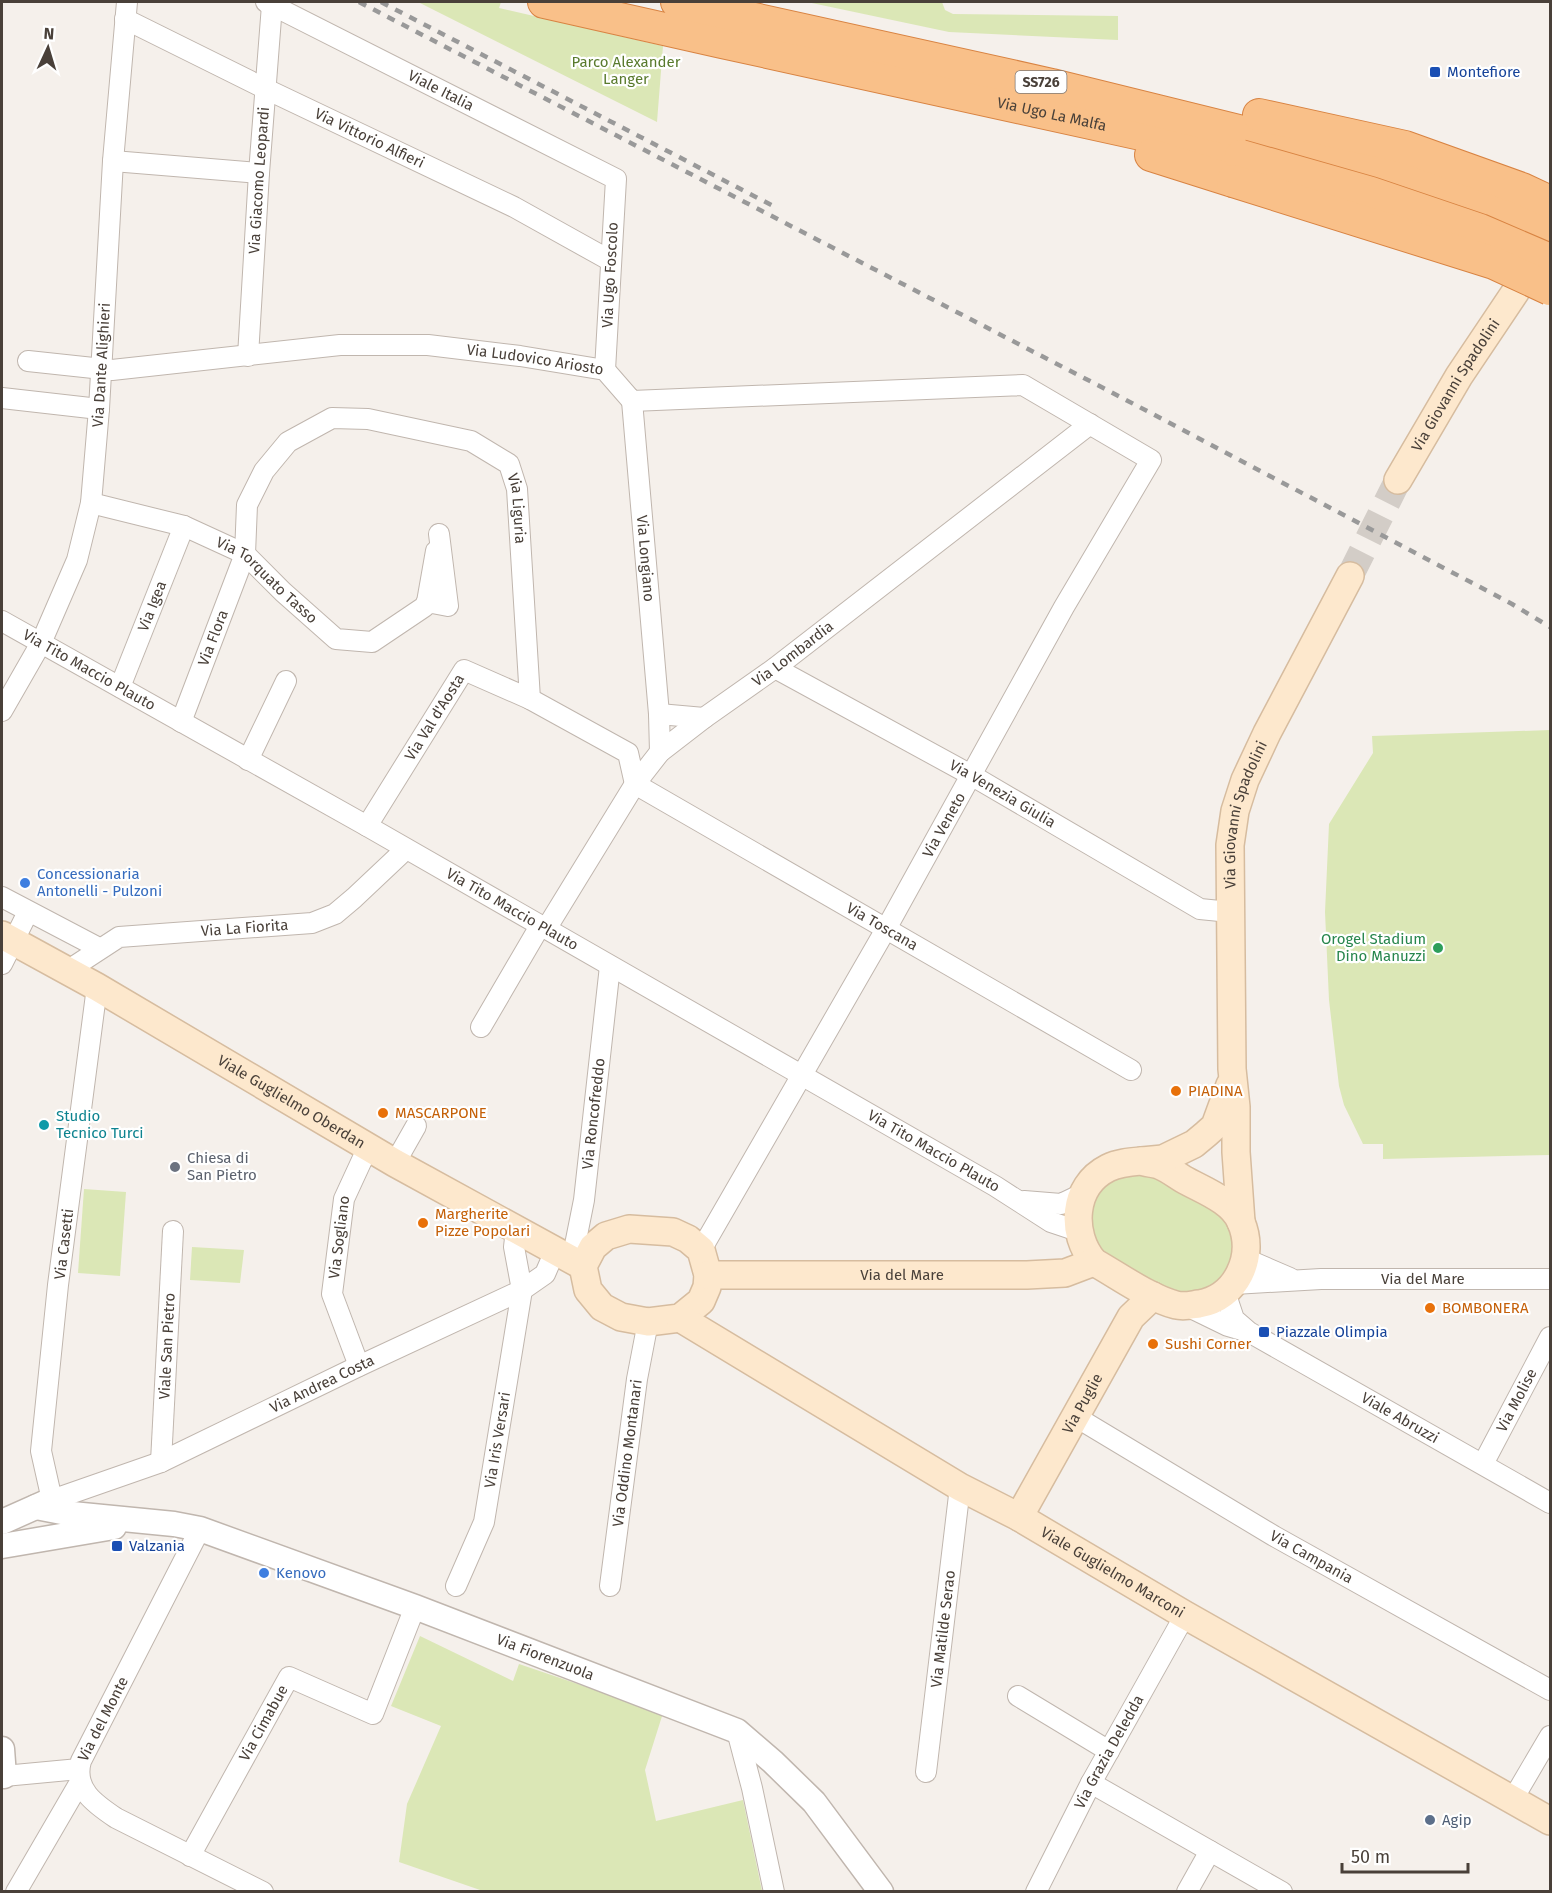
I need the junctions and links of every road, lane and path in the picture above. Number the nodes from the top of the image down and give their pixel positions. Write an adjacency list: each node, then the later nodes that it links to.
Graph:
1 (544, 2): 5 (highway, Via Ugo La Malfa / SS726)
2 (677, 2): 5 (highway, Via Ugo La Malfa / SS726)
3 (269, 3): 7 (street, Via Giacomo Leopardi); 11 (street, Viale Italia)
4 (126, 10): 7 (street, Via Vittorio Alfieri); 9 (street, Via Dante Alighieri)
5 (824, 50): 6 (highway, Via Ugo La Malfa / SS726); 8 (highway, Via Ugo La Malfa / SS726)
6 (1052, 85): 12 (highway); 13 (highway, Via Ugo La Malfa / SS726)
7 (266, 89): 10 (street, Via Giacomo Leopardi); 15 (street, Via Vittorio Alfieri)
8 (941, 89): 14 (highway, Via Ugo La Malfa / SS726, bridge); 16 (highway, bridge)
9 (113, 161): 10 (street); 20 (street, Via Dante Alighieri)
10 (259, 173): 18 (street, Via Giacomo Leopardi)
11 (616, 179): 15 (street, Via Ugo Foscolo)
12 (1551, 202)
13 (1551, 232)
14 (1551, 260)
15 (611, 261): 21 (street, Via Ugo Foscolo)
16 (1551, 289)
17 (1516, 291): 26 (main road, Via Giovanni Spadolini)
18 (248, 356): 20 (street, Via Ludovico Ariosto); 21 (street, Via Ludovico Ariosto)
19 (28, 361): 20 (street, Via Ludovico Ariosto)
20 (102, 369): 24 (street, Via Dante Alighieri)
21 (605, 370): 23 (street, Via Ludovico Ariosto)
22 (2, 398): 24 (street)
23 (632, 401): 25 (street); 39 (street, Via Longiano)
24 (99, 409): 27 (street, Via Dante Alighieri)
25 (1090, 424): 34 (street, Via Lombardia); 44 (street, Via Veneto)
26 (1398, 480)
27 (91, 503): 28 (street, Via Torquato Tasso); 33 (street, Via Dante Alighieri)
28 (184, 526): 29 (street, Via Torquato Tasso); 36 (street, Via Igea)
29 (245, 554): 31 (street, Via Torquato Tasso); 37 (street, Via Liguria); 41 (street, Via Flora)
30 (1350, 576): 50 (main road, Via Giovanni Spadolini)
31 (427, 602)
32 (2, 621): 33 (street, Via Tito Maccio Plauto)
33 (41, 643): 36 (street, Via Tito Maccio Plauto); 38 (street, Via Dante Alighieri)
34 (775, 668): 40 (street, Via Lombardia); 44 (street, Via Venezia Giulia)
35 (286, 681): 43 (street)
36 (120, 687): 41 (street, Via Tito Maccio Plauto)
37 (530, 699): 45 (street); 46 (street, Via Val d'Aosta)
38 (2, 711)
39 (659, 714): 40 (street); 42 (street, Via Longiano)
40 (704, 718): 42 (street, Via Lombardia)
41 (181, 722): 43 (street, Via Tito Maccio Plauto)
42 (660, 752): 45 (street, Via Lombardia)
43 (248, 760): 46 (street, Via Tito Maccio Plauto)
44 (971, 775): 50 (street, Via Venezia Giulia); 52 (street, Via Veneto)
45 (635, 784): 51 (street, Via Lombardia); 52 (street, Via Toscana)
46 (367, 826): 47 (street, Via Tito Maccio Plauto)
47 (406, 849): 51 (street, Via Tito Maccio Plauto); 54 (street, Via La Fiorita)
48 (2, 897): 49 (street)
49 (28, 912): 53 (street); 54 (street)
50 (1230, 912): 61 (main road, Via Giovanni Spadolini)
51 (543, 927): 55 (street, Via Tito Maccio Plauto); 58 (street, Via Lombardia)
52 (886, 929): 59 (street, Via Toscana); 60 (street, Via Veneto)
53 (6, 947): 56 (main road, Viale Guglielmo Oberdan)
54 (99, 948): 56 (street, Via La Fiorita)
55 (610, 966): 60 (street, Via Tito Maccio Plauto); 72 (street, Via Roncofreddo)
56 (67, 971): 57 (main road, Viale Guglielmo Oberdan)
57 (97, 987): 63 (main road, Viale Guglielmo Oberdan); 93 (street, Via Casetti)
58 (482, 1027)
59 (1131, 1070)
60 (802, 1076): 67 (street, Via Tito Maccio Plauto); 75 (street, Via Veneto)
61 (1232, 1079): 64 (main road); 68 (main road)
62 (416, 1126): 65 (street)
63 (368, 1147): 65 (main road, Viale Guglielmo Oberdan); 86 (street, Via Sogliano)
64 (1141, 1161): 66 (main road); 68 (main road)
65 (395, 1163): 69 (main road, Viale Guglielmo Oberdan)
66 (1082, 1194): 67 (street); 71 (main road)
67 (1021, 1201): 71 (street, Via Tito Maccio Plauto)
68 (1241, 1222): 73 (main road)
69 (516, 1230): 72 (main road, Viale Guglielmo Oberdan); 79 (street)
70 (173, 1231): 88 (street, Viale San Pietro)
71 (1078, 1231): 74 (main road)
72 (570, 1259): 75 (main road); 79 (street, Via Andrea Costa); 83 (main road)
73 (1246, 1259): 77 (street, Via del Mare); 78 (main road)
74 (1094, 1262): 75 (main road, Via del Mare); 80 (main road)
75 (704, 1263): 82 (main road)
76 (1551, 1279): 77 (street, Via del Mare)
77 (1295, 1281): 78 (street, Via del Mare)
78 (1229, 1288): 81 (main road); 84 (street, Viale Abruzzi)
79 (522, 1290): 86 (street, Via Andrea Costa); 101 (street, Via Iris Versari)
80 (1153, 1296): 81 (main road); 87 (main road, Via Puglie)
81 (1187, 1306): 84 (street, Viale Abruzzi)
82 (680, 1318): 83 (main road); 91 (main road, Viale Guglielmo Marconi)
83 (648, 1322): 102 (street, Via Oddino Montanari)
84 (1249, 1332): 89 (street, Viale Abruzzi)
85 (1551, 1337): 89 (street, Via Molise)
86 (359, 1366): 88 (street, Via Andrea Costa)
87 (1076, 1417): 95 (main road, Via Puglie); 105 (street, Via Campania)
88 (161, 1462): 90 (street, Via Andrea Costa)
89 (1483, 1464): 92 (street, Viale Abruzzi)
90 (120, 1478): 93 (street, Via Andrea Costa); 94 (street, Via Andrea Costa)
91 (960, 1487): 95 (main road, Viale Guglielmo Marconi); 111 (street, Via Matilde Serao)
92 (1551, 1503)
93 (44, 1504): 94 (street, Via Fiorenzuola); 96 (street)
94 (72, 1514): 97 (street, Via Fiorenzuola); 99 (street)
95 (1019, 1517): 104 (main road, Viale Guglielmo Marconi)
96 (2, 1522)
97 (146, 1522): 98 (street, Via Fiorenzuola); 99 (street, Via Fiorenzuola)
98 (200, 1529): 103 (street, Via Fiorenzuola); 112 (street, Via del Monte)
99 (46, 1539): 100 (street, Via Fiorenzuola)
100 (2, 1546)
101 (456, 1586)
102 (610, 1586)
103 (415, 1608): 107 (street, Via Fiorenzuola); 118 (street, Via Cimabue)
104 (1185, 1615): 110 (street, Via Grazia Deledda); 115 (main road, Viale Guglielmo Marconi)
105 (1551, 1690)
106 (1018, 1696): 110 (street)
107 (738, 1731): 121 (street); 122 (street, Via Fiorenzuola)
108 (1551, 1736): 115 (street)
109 (2, 1749): 113 (street)
110 (1109, 1751): 114 (street, Via Grazia Deledda)
111 (926, 1772)
112 (79, 1775): 113 (street); 118 (street, Via del Monte); 119 (street)
113 (3, 1776)
114 (1091, 1783): 117 (street); 123 (street, Via Grazia Deledda)
115 (1513, 1799): 116 (main road, Viale Guglielmo Marconi)
116 (1551, 1821)
117 (1210, 1851): 124 (street); 125 (street)
118 (190, 1856): 120 (street, Via del Monte)
119 (16, 1892)
120 (263, 1892)
121 (774, 1892)
122 (881, 1892)
123 (1036, 1892)
124 (1187, 1892)
125 (1281, 1892)

